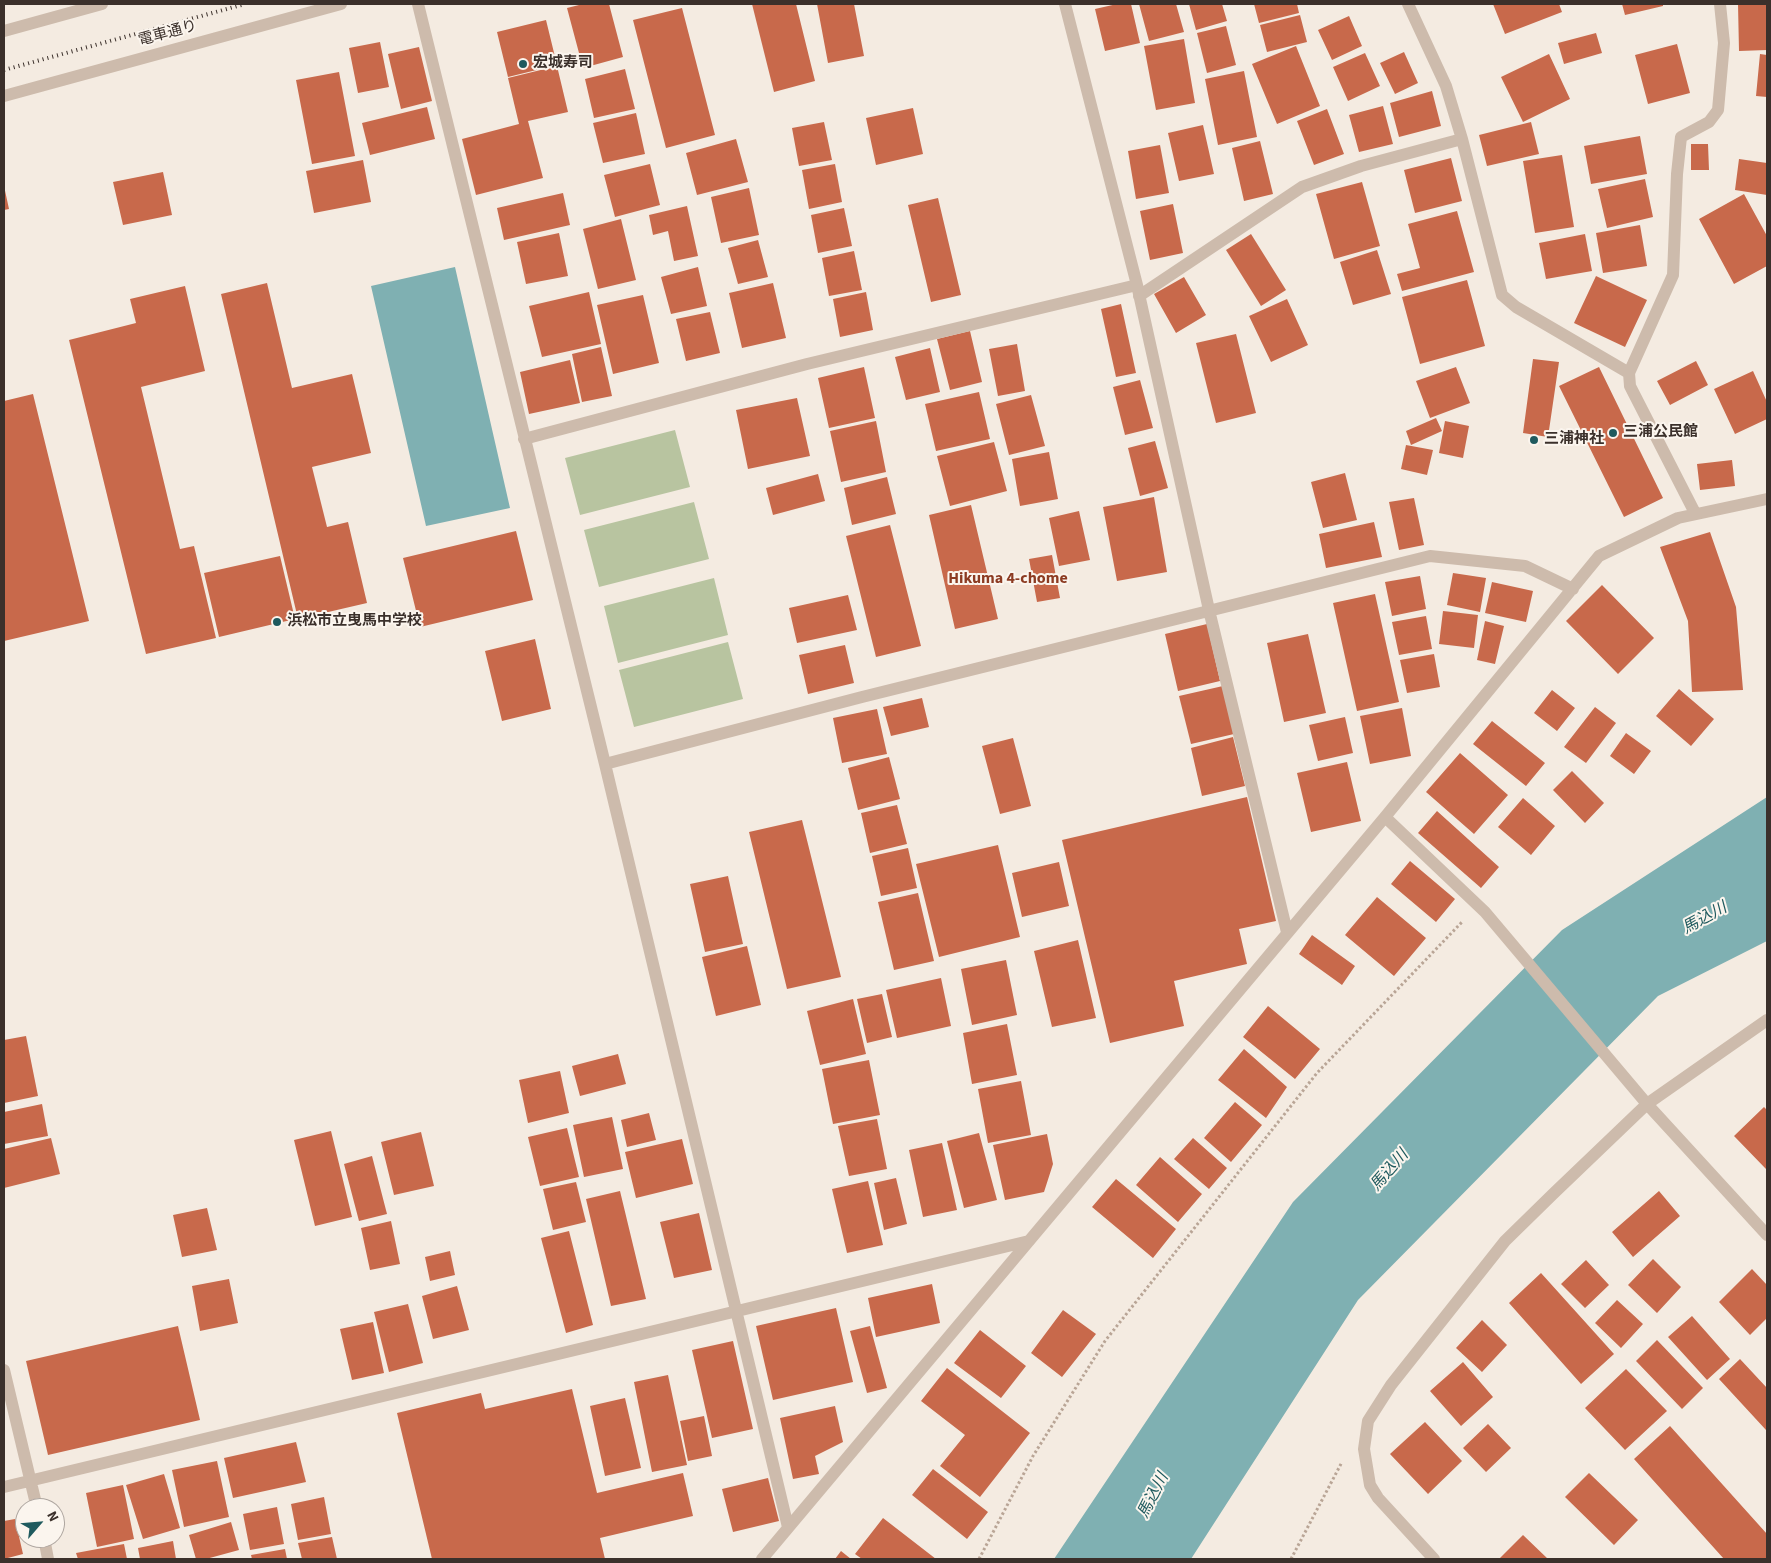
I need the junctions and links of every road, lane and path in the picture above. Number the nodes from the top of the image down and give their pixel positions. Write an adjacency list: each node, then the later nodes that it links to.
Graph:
1 (102, 4): 7 (street)
2 (341, 4): 8 (street, 電車通り)
3 (418, 4): 12 (street)
4 (1065, 4): 10 (street)
5 (1408, 4): 9 (street)
6 (1720, 4): 11 (street)
7 (4, 31)
8 (4, 96)
9 (1462, 139): 10 (street); 11 (street)
10 (1138, 290): 12 (street); 16 (street)
11 (1629, 373): 14 (street)
12 (524, 438): 17 (street)
13 (1767, 499): 14 (street)
14 (1695, 513): 15 (street)
15 (1572, 589): 16 (street); 18 (street)
16 (1209, 610): 17 (street); 20 (street)
17 (605, 764): 25 (street)
18 (1385, 817): 19 (street); 20 (street)
19 (1482, 909): 22 (street); 33 (path)
20 (1287, 932): 24 (street)
21 (1767, 1020): 22 (street)
22 (1644, 1100): 23 (street); 35 (street)
23 (1767, 1235)
24 (1029, 1241): 25 (street); 31 (street)
25 (736, 1310): 28 (street); 31 (street)
26 (4, 1370): 28 (street)
27 (1344, 1458): 34 (path)
28 (31, 1481): 29 (street); 30 (street)
29 (4, 1487)
30 (35, 1498)
31 (788, 1527): 32 (street)
32 (762, 1559)
33 (979, 1559)
34 (1291, 1559)
35 (1434, 1559)

